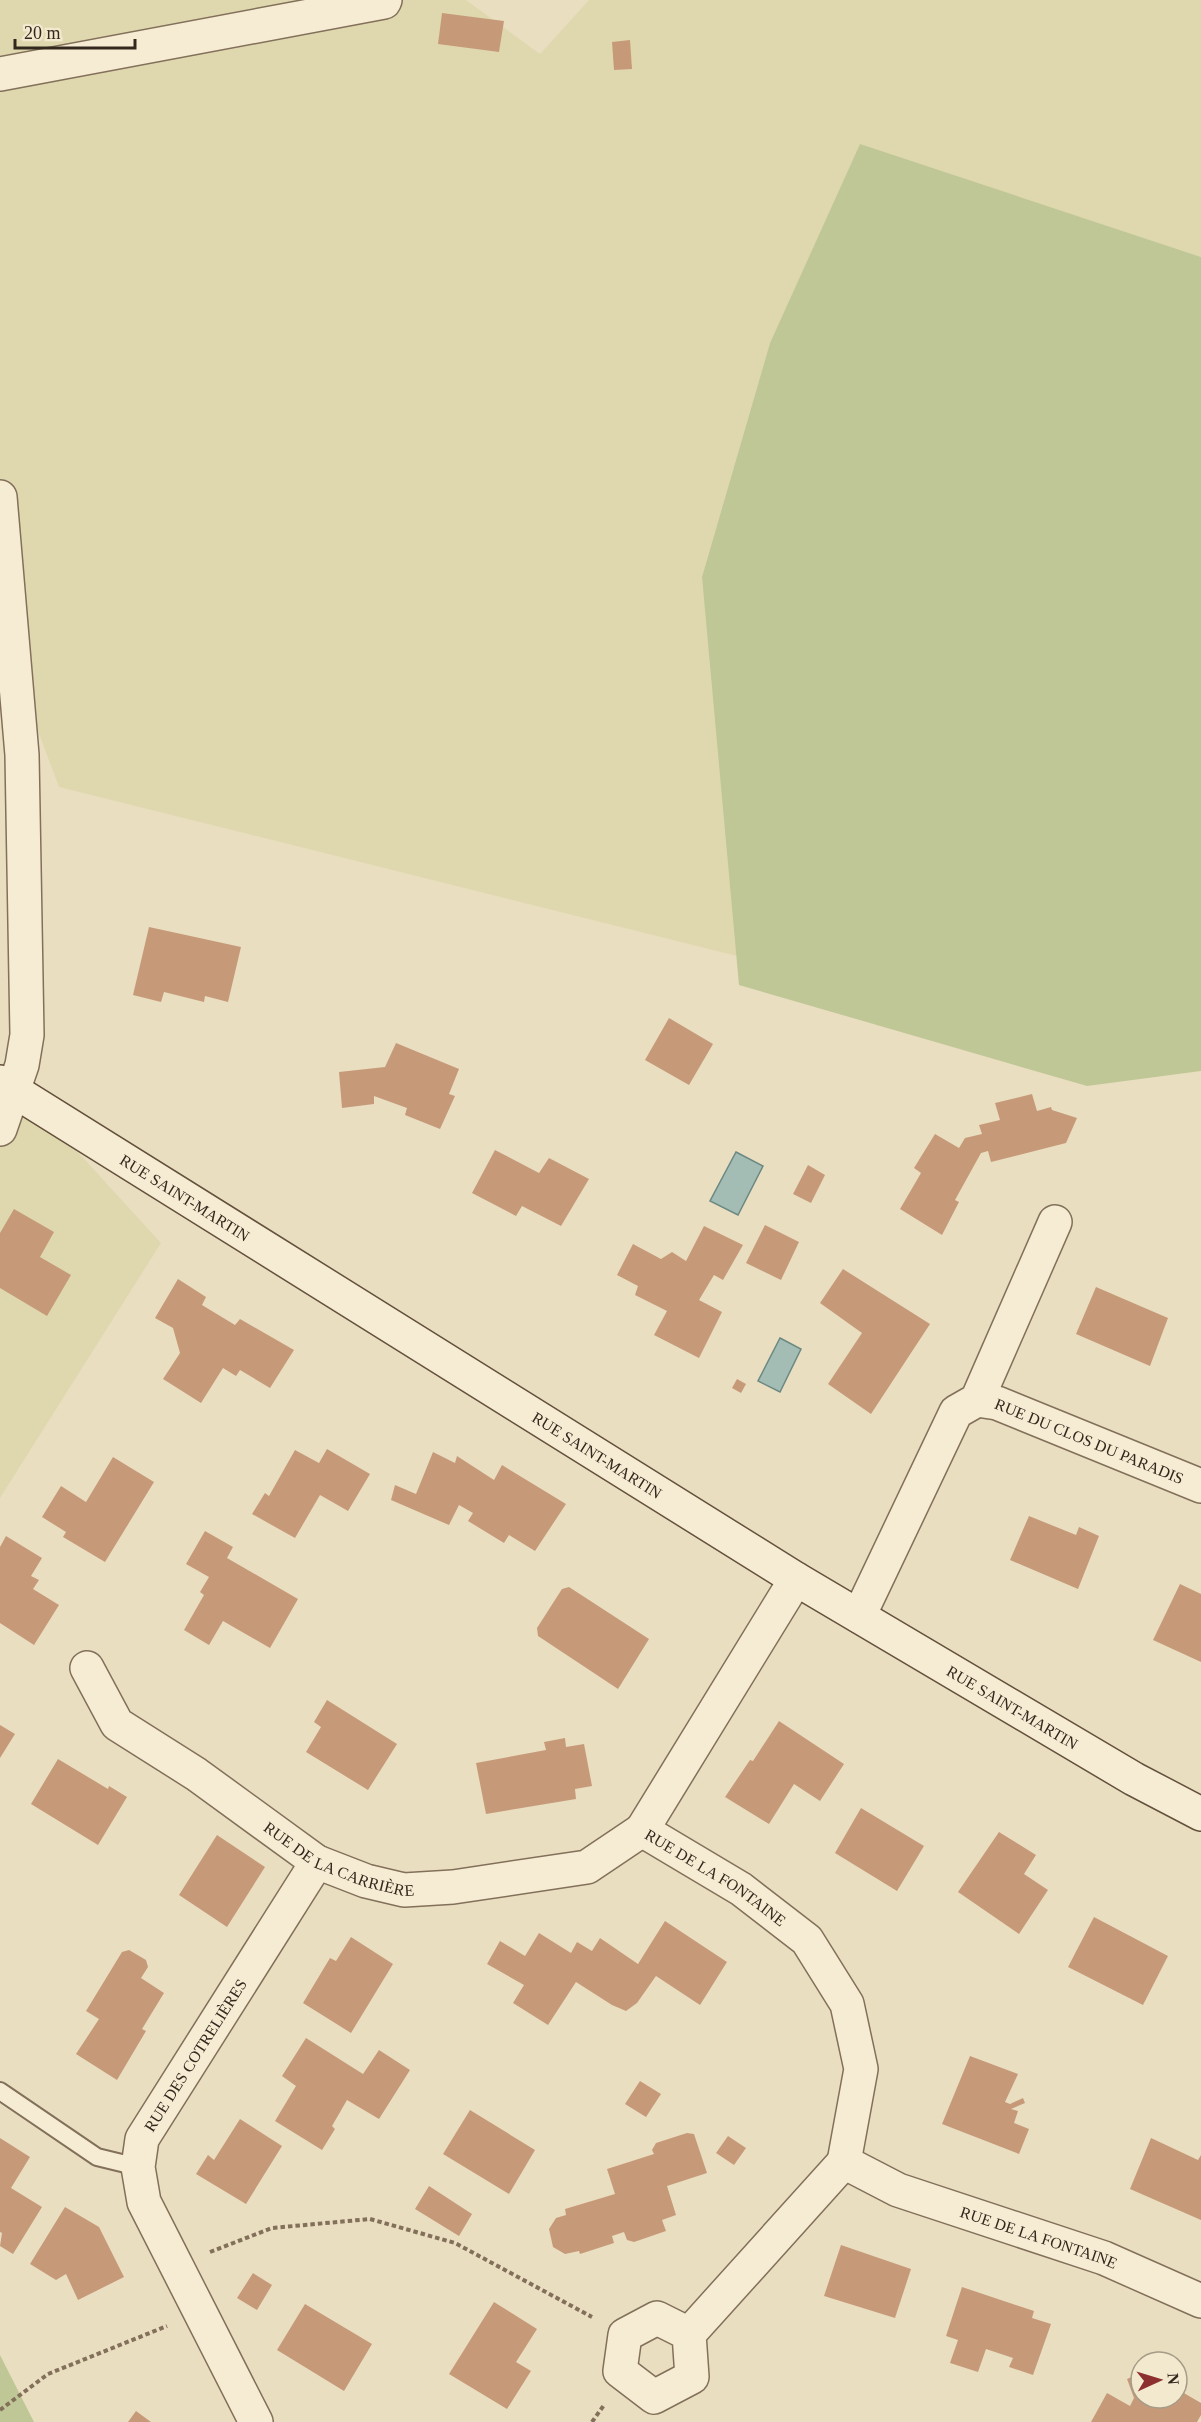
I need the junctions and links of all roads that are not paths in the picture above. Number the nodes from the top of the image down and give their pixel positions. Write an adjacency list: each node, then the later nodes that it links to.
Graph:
1 (385, 0): 2 (street)
2 (0, 74)
3 (0, 499): 4 (street)
4 (7, 1085): 5 (street); 9 (street, RUE SAINT-MARTIN)
5 (0, 1129)
6 (1055, 1222): 7 (street, RUE DU CLOS DU PARADIS)
7 (977, 1400): 8 (street, RUE DU CLOS DU PARADIS); 10 (street, RUE DU CLOS DU PARADIS)
8 (1201, 1486)
9 (796, 1580): 10 (street, RUE SAINT-MARTIN); 13 (street, RUE DE LA FONTAINE)
10 (859, 1616): 12 (street, RUE SAINT-MARTIN)
11 (87, 1668): 14 (street, RUE DE LA CARRIÈRE)
12 (1201, 1814)
13 (642, 1830): 14 (street, RUE DE LA CARRIÈRE); 16 (street, RUE DE LA FONTAINE)
14 (317, 1862): 17 (street, RUE DES COTRELIÈRES)
15 (0, 2091): 17 (lane)
16 (844, 2162): 18 (street, RUE DE LA FONTAINE); 19 (street)
17 (138, 2167): 20 (street, RUE DES COTRELIÈRES)
18 (1201, 2301)
19 (689, 2334): 19 (street)
20 (256, 2422)

